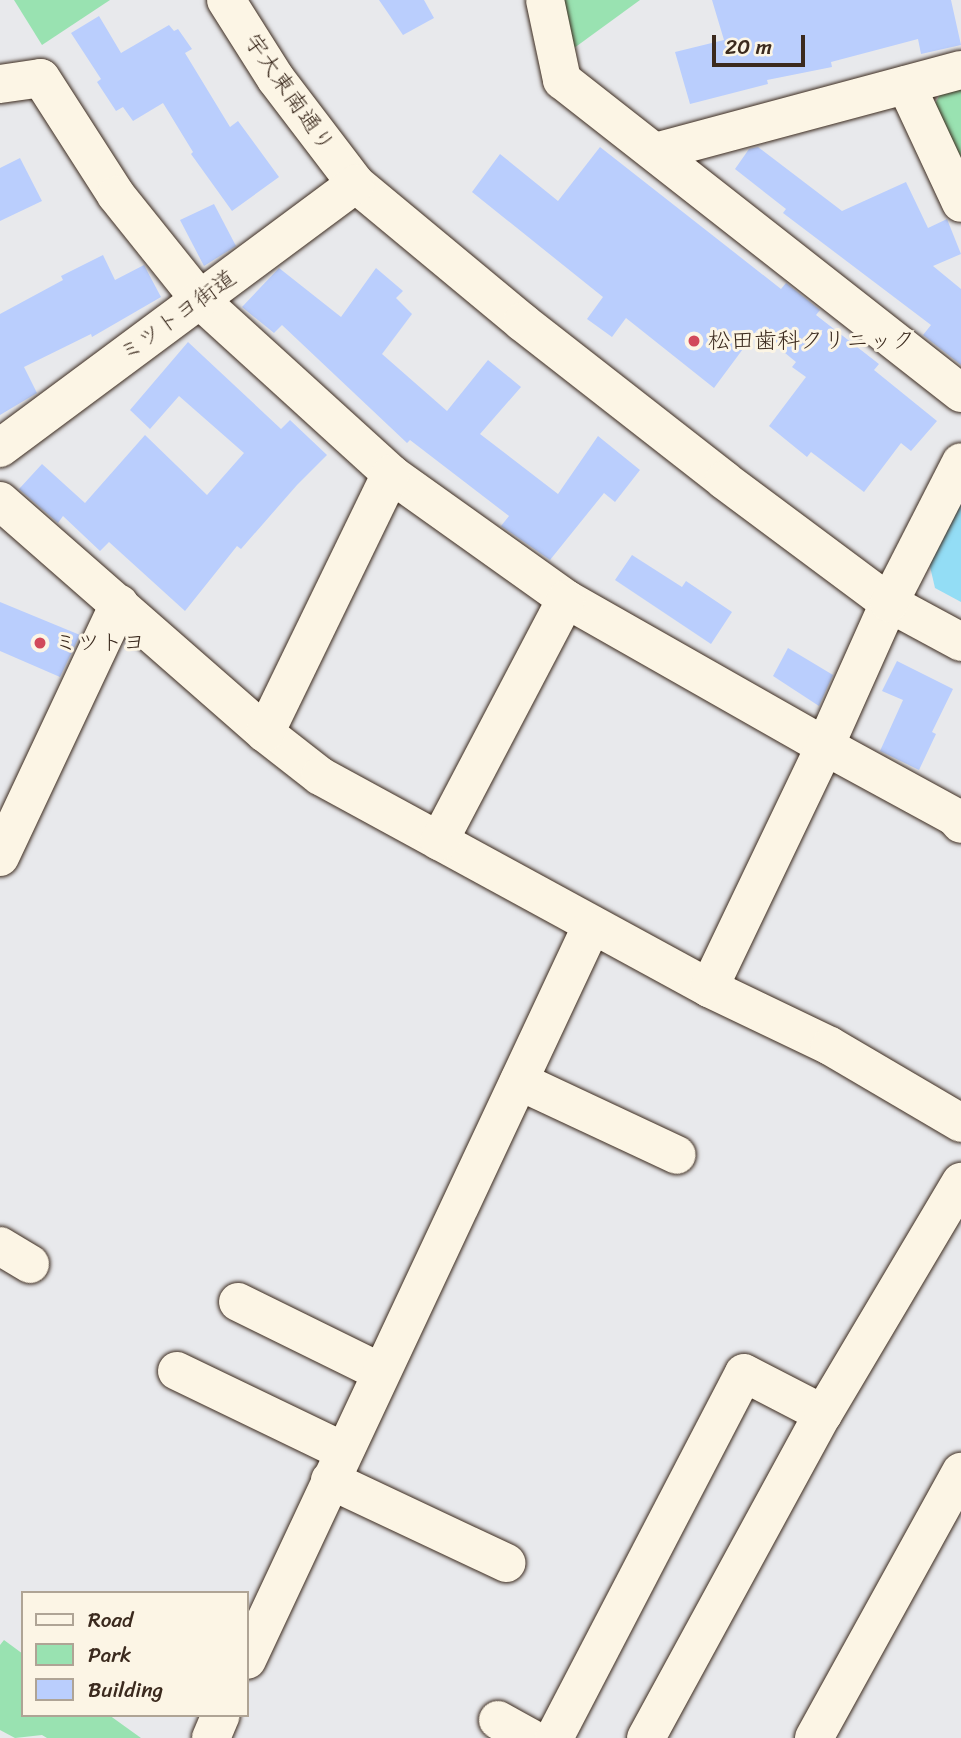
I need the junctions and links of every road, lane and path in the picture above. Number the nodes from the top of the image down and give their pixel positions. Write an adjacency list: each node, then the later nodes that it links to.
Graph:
1 (226, 0): 7 (street, 宇大東南通り)
2 (545, 0): 6 (street)
3 (961, 70): 5 (street)
4 (0, 84): 9 (street)
5 (906, 85): 6 (street); 8 (street)
6 (655, 152): 10 (street)
7 (356, 184): 9 (street, ミツトヨ街道); 16 (street, 宇大東南通り)
8 (961, 203)
9 (200, 300): 11 (street, ミツトヨ街道); 13 (street)
10 (961, 394)
11 (0, 448)
12 (961, 462): 16 (street)
13 (391, 474): 15 (street); 19 (street)
14 (0, 501): 17 (street)
15 (566, 600): 20 (street); 22 (street)
16 (889, 603): 18 (street, 宇大東南通り); 20 (street)
17 (119, 604): 19 (street); 23 (street)
18 (961, 642)
19 (265, 733): 22 (street)
20 (825, 746): 21 (street); 25 (street)
21 (961, 824)
22 (439, 841): 24 (street)
23 (0, 857)
24 (592, 925): 25 (street); 26 (street)
25 (709, 988): 27 (street)
26 (519, 1081): 28 (street); 33 (street)
27 (961, 1123)
28 (677, 1155)
29 (961, 1182): 30 (street)
30 (951, 1228): 34 (street)
31 (238, 1302): 33 (street)
32 (177, 1371): 35 (street)
33 (380, 1372): 35 (street)
34 (823, 1414): 41 (street); 42 (street)
35 (336, 1465): 37 (street); 38 (street)
36 (961, 1472): 43 (street)
37 (506, 1563)
38 (248, 1658)
39 (220, 1717): 40 (street)
40 (211, 1738)
41 (554, 1738)
42 (646, 1738)
43 (814, 1738)

